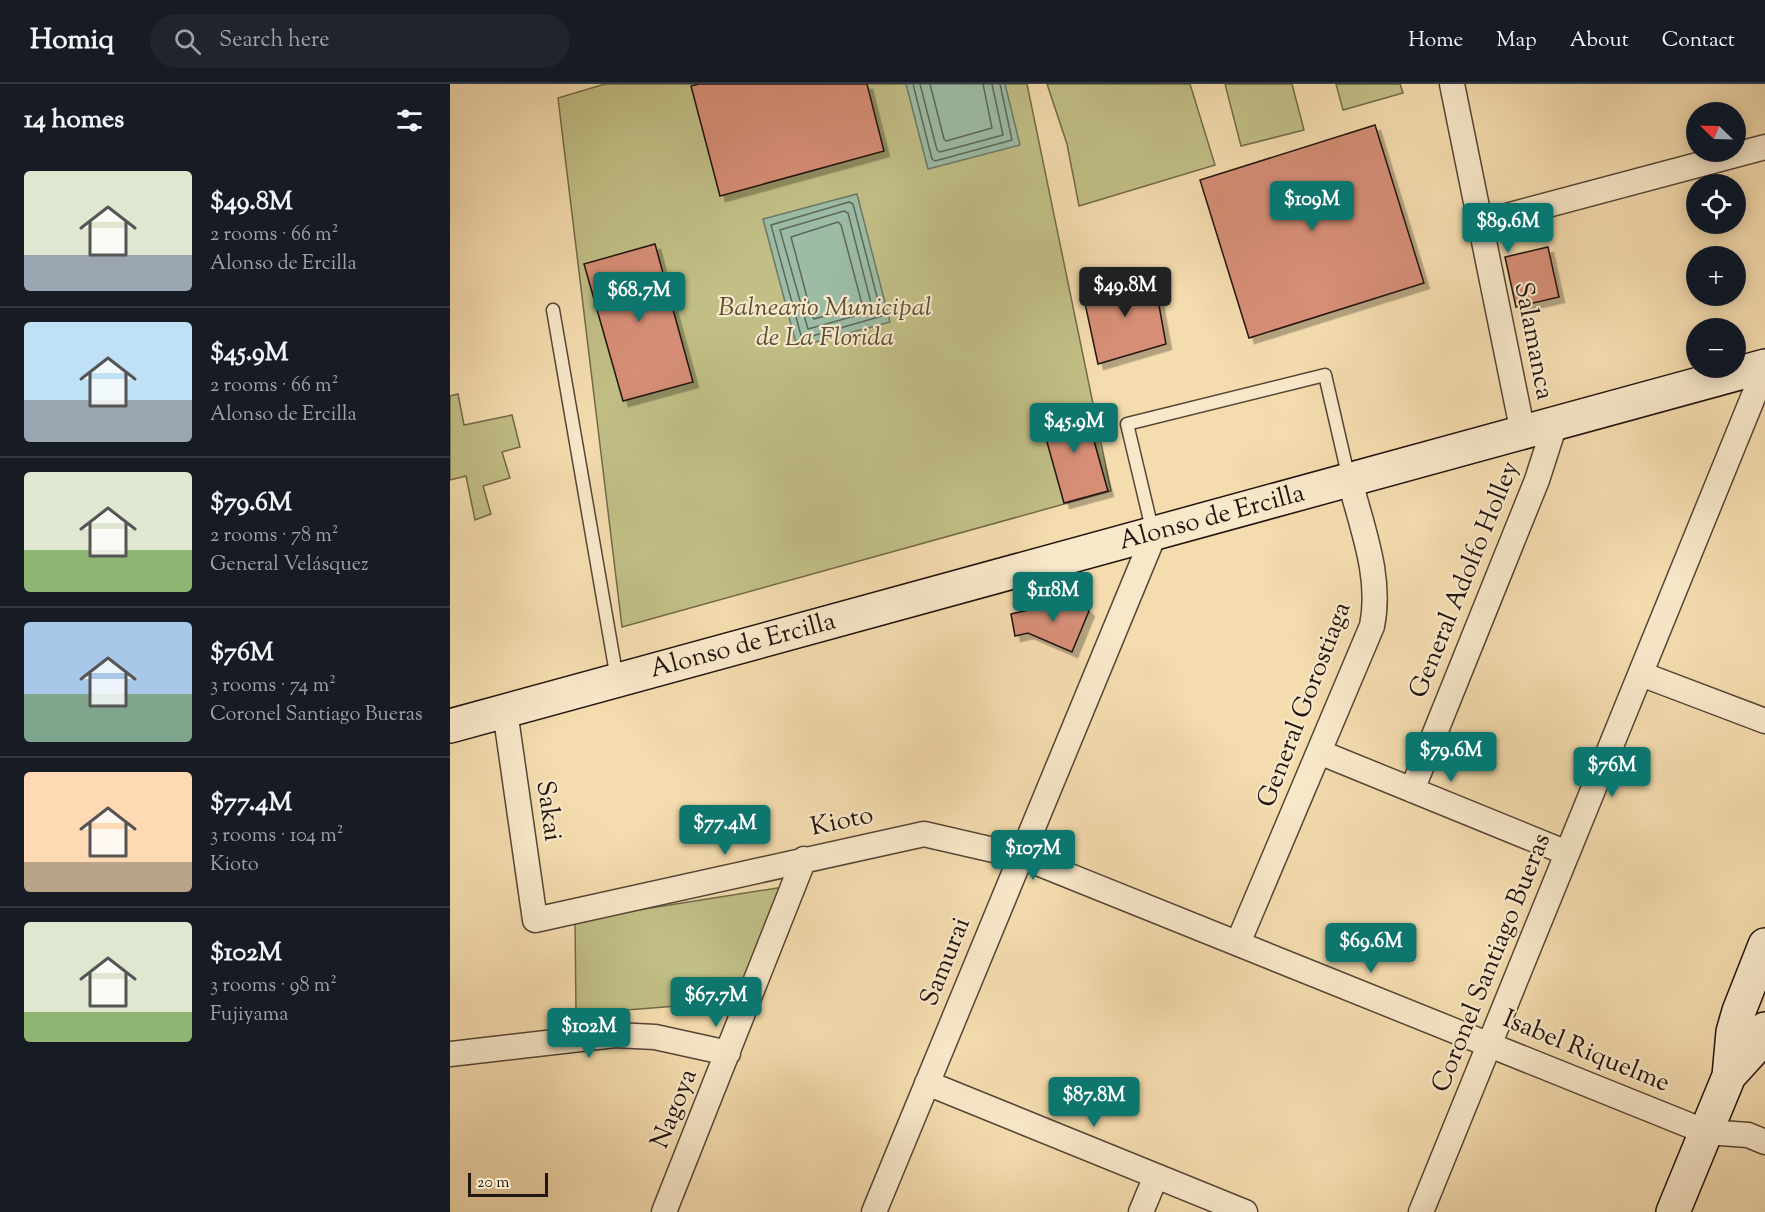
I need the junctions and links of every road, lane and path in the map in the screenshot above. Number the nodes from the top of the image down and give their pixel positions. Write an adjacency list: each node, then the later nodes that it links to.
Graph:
1 (1452, 84): 3 (street, Salamanca)
2 (1765, 147): 3 (street)
3 (1480, 223): 7 (street, Salamanca)
4 (553, 310): 11 (lane)
5 (1765, 367): 6 (street, Alonso de Ercilla); 10 (street, Coronel Santiago Bueras)
6 (1555, 424): 7 (street, Alonso de Ercilla); 16 (street, General Adolfo Holley)
7 (1523, 433): 8 (street, Alonso de Ercilla)
8 (1350, 481): 9 (street, Alonso de Ercilla); 9 (lane); 15 (street, General Gorostiaga)
9 (1154, 535): 11 (street, Alonso de Ercilla); 18 (street, Samurai)
10 (1641, 674): 13 (street); 17 (street, Coronel Santiago Bueras)
11 (617, 680): 12 (street, Alonso de Ercilla)
12 (505, 711): 14 (street, Alonso de Ercilla); 20 (street, Sakai)
13 (1765, 721)
14 (450, 726)
15 (1319, 752): 16 (street); 21 (street, General Gorostiaga)
16 (1412, 790): 17 (street)
17 (1567, 853): 24 (street, Coronel Santiago Bueras)
18 (1020, 856): 19 (street, Kioto); 21 (street, Isabel Riquelme); 28 (street, Samurai)
19 (804, 859): 20 (street, Kioto); 25 (street, Nagoya)
20 (535, 920)
21 (1239, 943): 24 (street, Isabel Riquelme)
22 (1765, 945): 27 (street)
23 (1765, 1029): 27 (street)
24 (1489, 1044): 29 (street, Isabel Riquelme); 36 (street, Coronel Santiago Bueras)
25 (728, 1053): 26 (street); 32 (street, Nagoya)
26 (450, 1054)
27 (1729, 1076): 29 (street)
28 (927, 1083): 31 (street); 33 (street, Samurai)
29 (1706, 1132): 30 (street, Isabel Riquelme); 37 (street)
30 (1765, 1142)
31 (1156, 1176): 34 (street); 35 (street)
32 (664, 1212)
33 (874, 1212)
34 (1141, 1212)
35 (1245, 1212)
36 (1421, 1212)
37 (1673, 1212)

